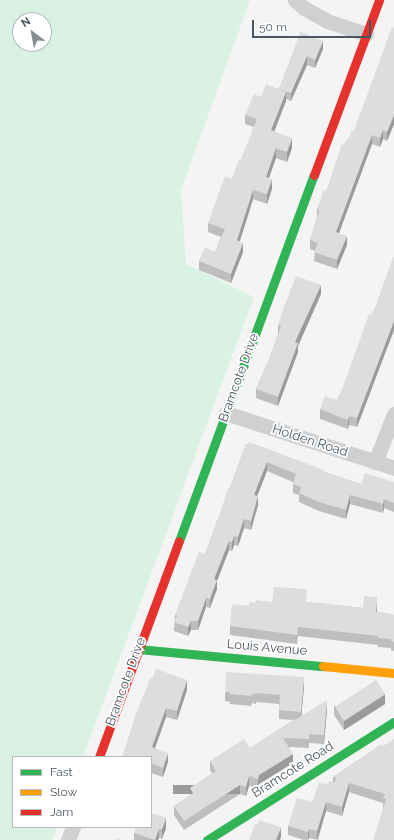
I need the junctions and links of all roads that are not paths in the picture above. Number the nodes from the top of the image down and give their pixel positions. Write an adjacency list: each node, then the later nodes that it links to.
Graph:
1 (295, 0): 3 (street)
2 (379, 0): 3 (street, Bramcote Drive)
3 (366, 34): 4 (street, Bramcote Drive)
4 (226, 413): 6 (street, Holden Road); 8 (street, Bramcote Drive)
5 (394, 414): 6 (street)
6 (375, 462): 7 (street, Holden Road)
7 (394, 468)
8 (138, 649): 9 (street, Louis Avenue); 11 (street, Bramcote Drive)
9 (394, 673)
10 (394, 722): 14 (street, Bramcote Road)
11 (99, 756)
12 (73, 828): 13 (street)
13 (68, 840)
14 (207, 840)

